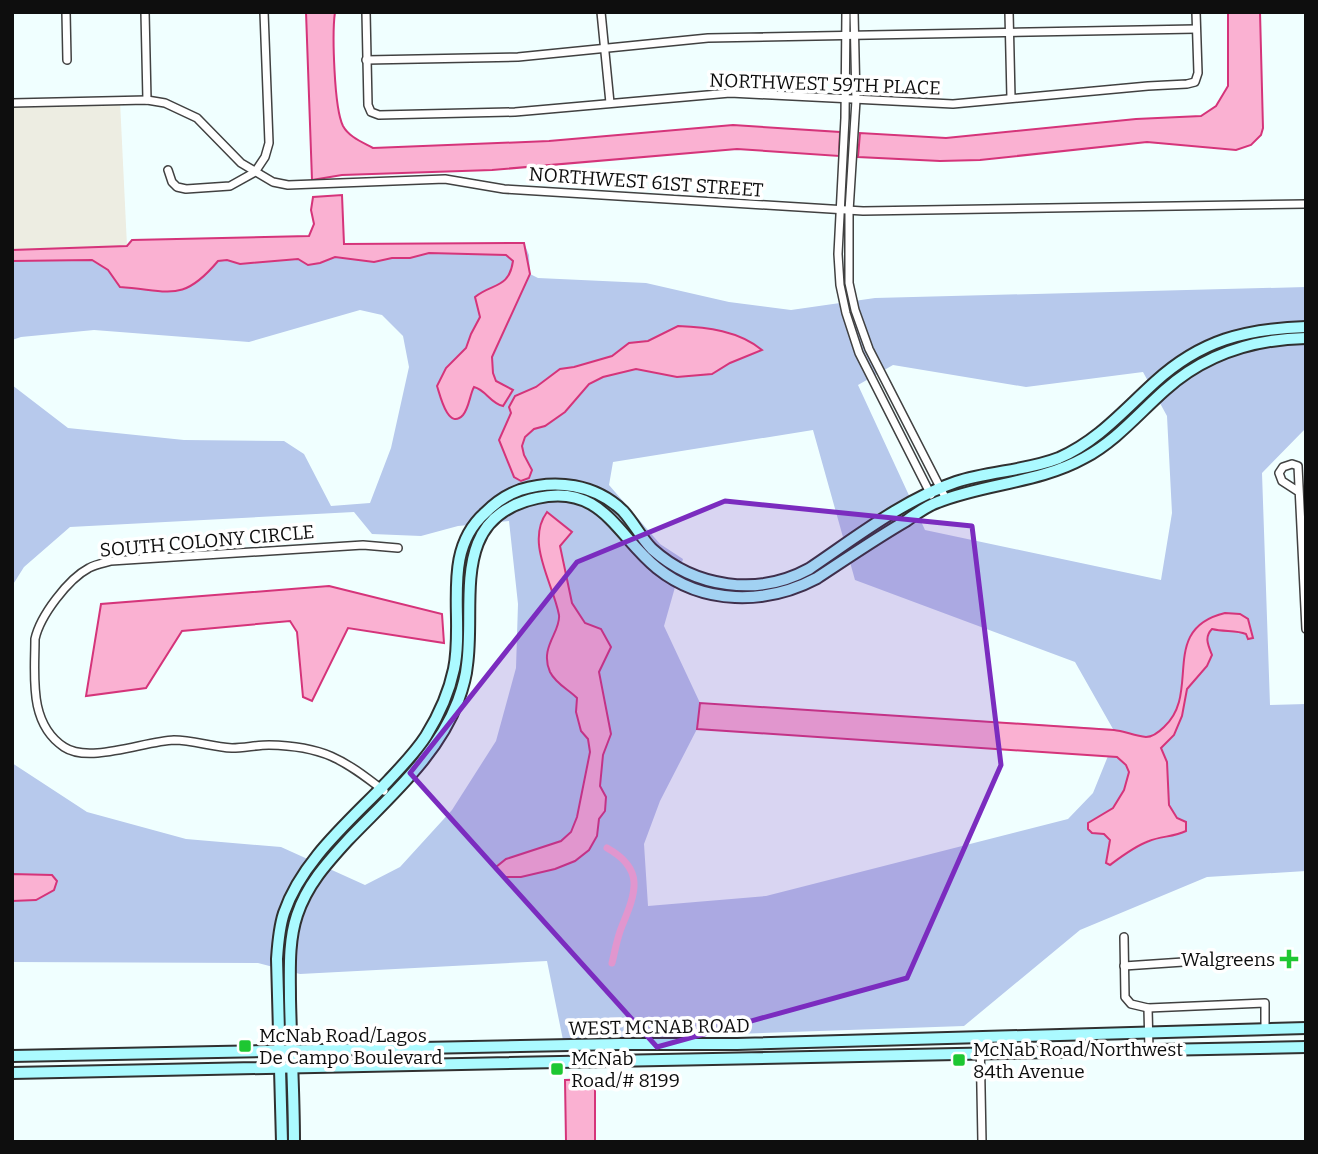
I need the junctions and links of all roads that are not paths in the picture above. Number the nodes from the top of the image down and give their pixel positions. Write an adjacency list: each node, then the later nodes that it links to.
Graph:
1 (65, 12): 14 (street)
2 (145, 12): 18 (street)
3 (264, 12): 23 (street)
4 (366, 12): 15 (street)
5 (601, 12): 13 (street)
6 (846, 12): 12 (street)
7 (854, 12): 12 (street)
8 (1009, 12): 11 (street)
9 (1196, 12): 10 (street)
10 (1196, 29): 11 (street); 16 (street, NORTHWEST 59TH PLACE)
11 (1010, 33): 12 (street); 16 (street)
12 (850, 36): 13 (street); 17 (street); 19 (street)
13 (605, 49): 15 (street); 21 (street)
14 (67, 60)
15 (366, 60): 21 (street, NORTHWEST 59TH PLACE)
16 (1011, 98): 19 (street, NORTHWEST 59TH PLACE)
17 (846, 99): 19 (street, NORTHWEST 59TH PLACE); 21 (street, NORTHWEST 59TH PLACE); 25 (street)
18 (147, 100): 20 (street, NORTHWEST 61ST STREET); 23 (street, NORTHWEST 61ST STREET)
19 (856, 100): 26 (street)
20 (12, 103)
21 (610, 103)
22 (168, 170): 23 (street)
23 (255, 172): 25 (street, NORTHWEST 61ST STREET)
24 (1306, 204): 26 (street, NORTHWEST 61ST STREET)
25 (839, 211): 26 (street, NORTHWEST 61ST STREET); 30 (street)
26 (849, 211): 30 (street)
27 (1306, 327): 30 (street)
28 (1306, 338): 30 (street)
29 (1299, 492): 34 (street)
30 (938, 496): 32 (street); 33 (street)
31 (398, 548): 36 (street, SOUTH COLONY CIRCLE)
32 (473, 555): 33 (street); 36 (street)
33 (458, 564): 36 (street)
34 (1305, 566): 35 (street)
35 (1306, 629)
36 (385, 792): 37 (street); 38 (street)
37 (344, 828): 38 (street); 49 (street)
38 (353, 835): 50 (street)
39 (1124, 937): 41 (street)
40 (1228, 961): 41 (street)
41 (1124, 966): 42 (street)
42 (1148, 1008): 44 (street); 45 (street)
43 (1306, 1028): 44 (street, WEST MCNAB ROAD)
44 (1265, 1029): 45 (street, WEST MCNAB ROAD)
45 (1149, 1034): 46 (street, WEST MCNAB ROAD); 48 (street)
46 (980, 1037): 50 (street, WEST MCNAB ROAD); 51 (street)
47 (1306, 1047): 48 (street, WEST MCNAB ROAD)
48 (1149, 1050): 51 (street, WEST MCNAB ROAD)
49 (279, 1051): 50 (street, WEST MCNAB ROAD); 52 (street, WEST MCNAB ROAD); 54 (street)
50 (291, 1051): 55 (street)
51 (981, 1052): 55 (street, WEST MCNAB ROAD); 60 (street)
52 (151, 1053): 53 (street, WEST MCNAB ROAD); 56 (street)
53 (12, 1056)
54 (280, 1067): 55 (street, WEST MCNAB ROAD); 56 (street, WEST MCNAB ROAD); 58 (street)
55 (292, 1067): 59 (street)
56 (110, 1070): 57 (street, WEST MCNAB ROAD)
57 (12, 1073)
58 (282, 1142)
59 (294, 1142)
60 (982, 1142)

